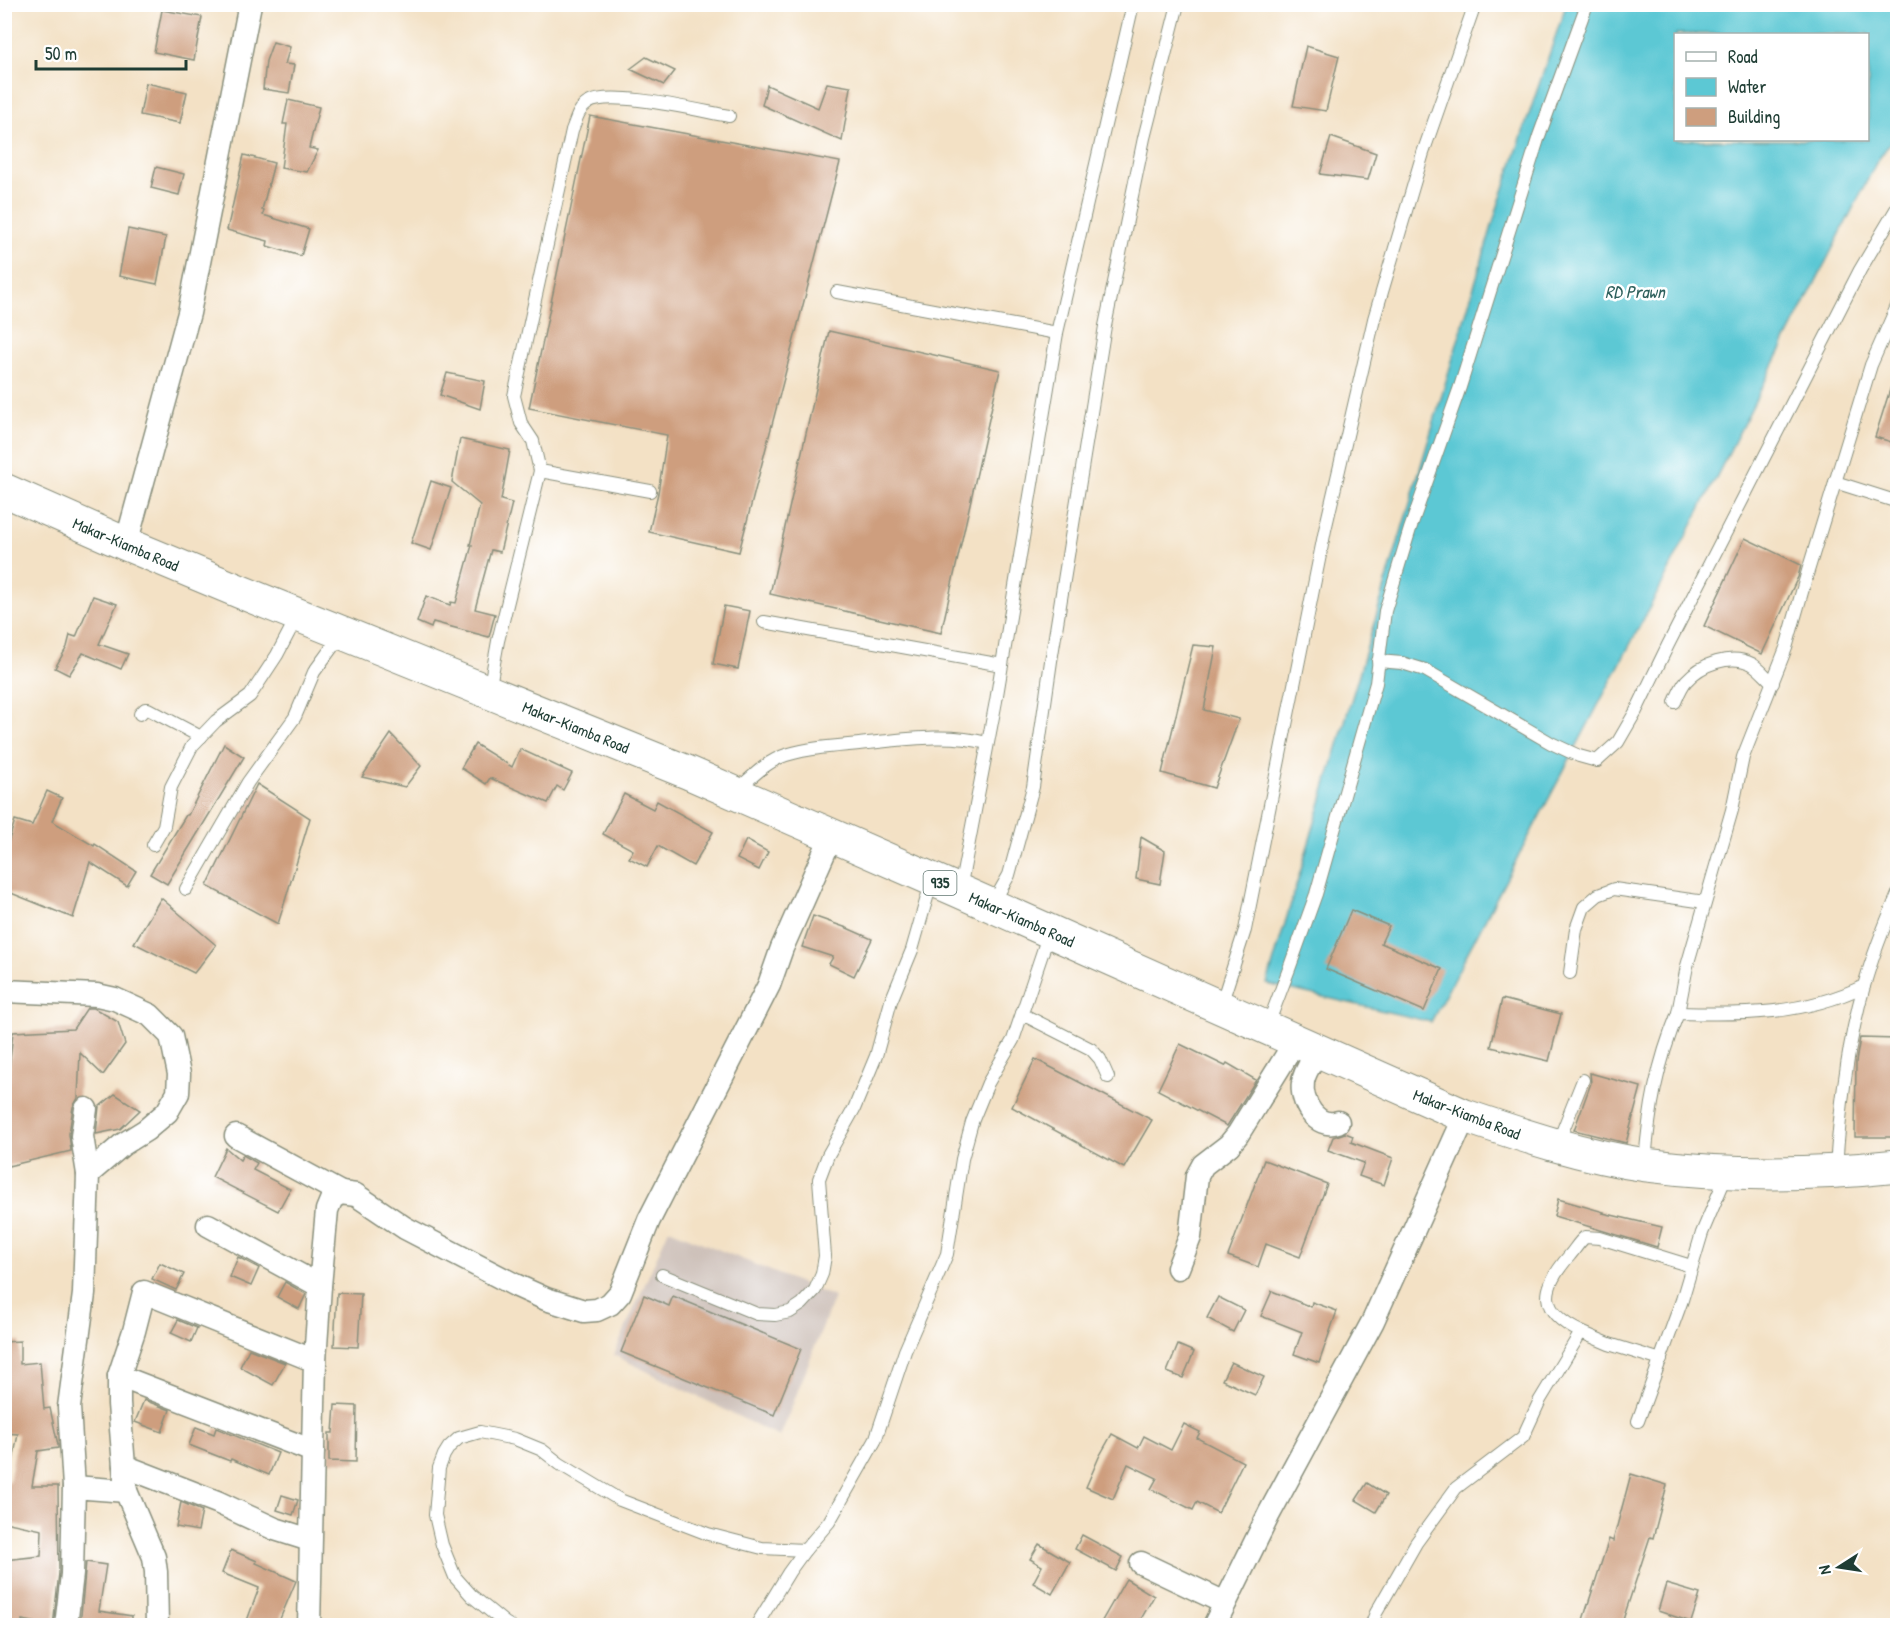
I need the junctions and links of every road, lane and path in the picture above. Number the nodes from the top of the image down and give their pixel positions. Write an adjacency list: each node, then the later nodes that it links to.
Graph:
1 (250, 4): 16 (street)
2 (1133, 4): 10 (lane)
3 (1178, 4): 35 (lane)
4 (1475, 4): 40 (lane)
5 (1587, 4): 20 (lane)
6 (729, 116): 11 (lane)
7 (1898, 206): 20 (lane)
8 (837, 292): 10 (lane)
9 (1898, 304): 12 (lane)
10 (1057, 333): 21 (lane)
11 (540, 471): 14 (lane); 23 (lane)
12 (1835, 482): 15 (lane); 22 (lane)
13 (4, 490): 16 (main road, Makar-Kiamba Road / 935)
14 (650, 491)
15 (1898, 502)
16 (126, 544): 17 (main road, Makar-Kiamba Road / 935)
17 (298, 615): 19 (main road, Makar-Kiamba Road / 935); 26 (lane)
18 (764, 622): 21 (lane)
19 (342, 633): 23 (main road, Makar-Kiamba Road / 935); 32 (lane)
20 (1378, 661): 43 (lane)
21 (1002, 665): 27 (lane)
22 (1773, 683): 24 (lane); 34 (lane)
23 (489, 692): 28 (main road, Makar-Kiamba Road / 935)
24 (1675, 702)
25 (140, 714): 26 (lane)
26 (201, 737): 30 (lane)
27 (987, 743): 28 (lane); 31 (lane)
28 (734, 792): 29 (main road, Makar-Kiamba Road / 935)
29 (832, 835): 31 (main road, Makar-Kiamba Road / 935); 57 (street)
30 (153, 844)
31 (946, 885): 35 (main road, Makar-Kiamba Road / 935); 61 (lane)
32 (186, 889)
33 (1898, 894): 38 (lane)
34 (1705, 902): 37 (lane); 41 (lane)
35 (991, 906): 36 (main road, Makar-Kiamba Road / 935)
36 (1050, 932): 40 (main road, Makar-Kiamba Road / 935); 42 (lane)
37 (1570, 974)
38 (1864, 986): 41 (lane); 55 (lane)
39 (4, 991): 56 (street)
40 (1220, 1008): 43 (main road, Makar-Kiamba Road / 935)
41 (1678, 1013): 52 (lane)
42 (1022, 1014): 45 (lane); 73 (lane)
43 (1266, 1028): 44 (main road, Makar-Kiamba Road / 935)
44 (1306, 1046): 48 (main road, Makar-Kiamba Road / 935); 49 (street); 60 (street)
45 (1108, 1077)
46 (1583, 1080): 51 (lane)
47 (86, 1109): 56 (street)
48 (1465, 1116): 51 (main road, Makar-Kiamba Road / 935); 75 (street)
49 (1338, 1122)
50 (236, 1136): 57 (street)
51 (1556, 1146): 52 (main road, Makar-Kiamba Road / 935)
52 (1645, 1165): 54 (main road, Makar-Kiamba Road / 935)
53 (1898, 1166): 55 (main road, Makar-Kiamba Road / 935)
54 (1727, 1173): 55 (main road, Makar-Kiamba Road / 935); 59 (lane)
55 (1835, 1173)
56 (88, 1174): 70 (street)
57 (341, 1193): 62 (street)
58 (208, 1225): 62 (street)
59 (1691, 1266): 63 (lane); 64 (lane)
60 (1178, 1268)
61 (662, 1275)
62 (320, 1286): 65 (street)
63 (1581, 1332): 64 (lane); 82 (lane)
64 (1661, 1360): 67 (lane)
65 (315, 1361): 66 (street); 68 (street)
66 (119, 1376): 68 (street); 69 (street)
67 (1638, 1421)
68 (312, 1450): 72 (street)
69 (124, 1466): 71 (street); 72 (street)
70 (74, 1487): 71 (street); 76 (street)
71 (126, 1491): 77 (street)
72 (310, 1540): 78 (street)
73 (805, 1550): 79 (lane); 80 (lane)
74 (1141, 1563): 75 (street)
75 (1225, 1603): 81 (street)
76 (66, 1626)
77 (157, 1626)
78 (309, 1626)
79 (510, 1626)
80 (756, 1626)
81 (1214, 1626)
82 (1371, 1626)

